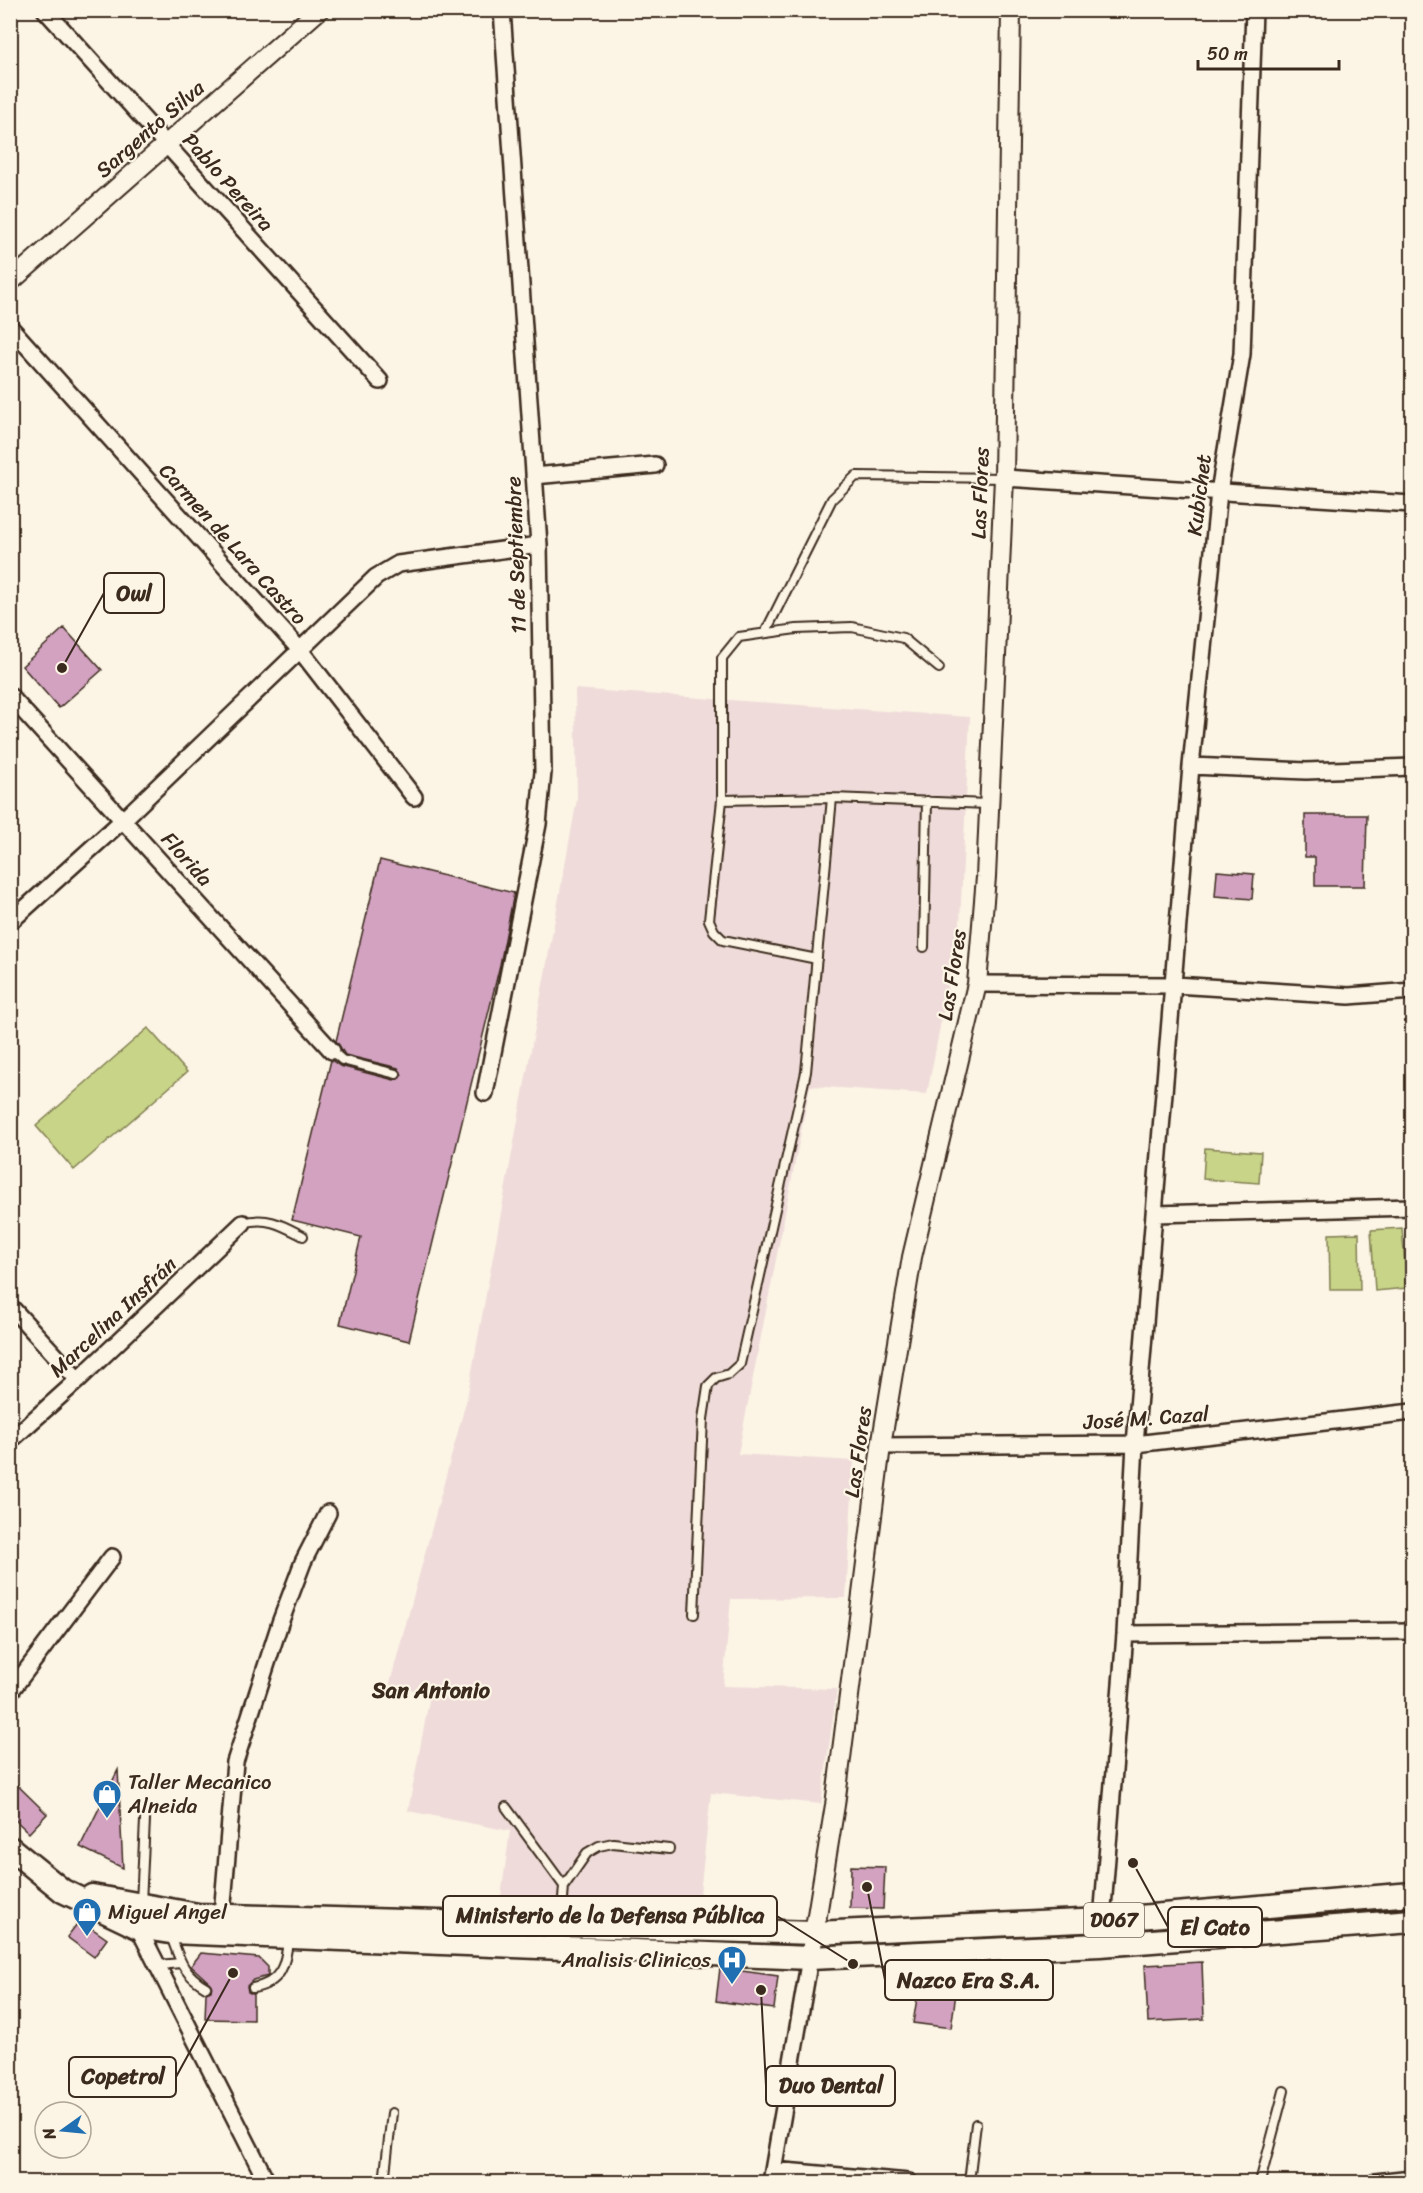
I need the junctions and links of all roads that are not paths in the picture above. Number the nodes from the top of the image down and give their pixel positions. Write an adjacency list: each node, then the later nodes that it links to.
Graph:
1 (45, 10): 6 (street, Pablo Pereira)
2 (319, 10): 6 (street, Sargento Silva)
3 (502, 10): 11 (street, 11 de Septiembre)
4 (1011, 10): 12 (street, Las Flores)
5 (1254, 10): 13 (street, Kubichet)
6 (166, 145): 7 (street, Sargento Silva); 9 (street, Pablo Pereira)
7 (10, 282)
8 (10, 327): 17 (street, Carmen de Lara Castro)
9 (380, 381)
10 (655, 465): 11 (street)
11 (534, 476): 15 (street, 11 de Septiembre)
12 (1004, 478): 13 (street); 16 (lane); 26 (street, Las Flores)
13 (1219, 492): 14 (street); 20 (street, Kubichet)
14 (1413, 504)
15 (539, 545): 17 (street); 36 (street, 11 de Septiembre)
16 (765, 633): 18 (lane); 24 (lane)
17 (300, 650): 22 (street, Carmen de Lara Castro); 27 (street)
18 (939, 668)
19 (10, 696): 27 (street, Florida)
20 (1191, 766): 21 (street); 32 (street, Kubichet)
21 (1413, 767)
22 (414, 797)
23 (832, 798): 24 (lane); 25 (lane); 30 (lane)
24 (722, 800): 30 (lane)
25 (927, 801): 26 (lane); 29 (lane)
26 (988, 804): 31 (street, Las Flores)
27 (124, 819): 28 (street); 34 (street, Florida)
28 (10, 922)
29 (924, 947)
30 (817, 959): 49 (lane)
31 (977, 984): 32 (street); 46 (street, Las Flores)
32 (1175, 985): 33 (street); 38 (street, Kubichet)
33 (1413, 991)
34 (332, 1051): 35 (lane)
35 (396, 1074)
36 (484, 1093)
37 (1413, 1207): 38 (street)
38 (1155, 1214): 45 (street, Kubichet)
39 (243, 1223): 40 (lane); 42 (street, Marcelina Insfrán)
40 (303, 1236)
41 (10, 1306): 42 (street)
42 (78, 1380): 44 (street, Marcelina Insfrán)
43 (1413, 1413): 45 (street, José M. Cazal)
44 (10, 1440)
45 (1135, 1444): 46 (street, José M. Cazal); 51 (street, Kubichet)
46 (881, 1446): 67 (street, Las Flores)
47 (328, 1513): 61 (street)
48 (112, 1557): 52 (street)
49 (693, 1614)
50 (1413, 1631): 51 (street)
51 (1125, 1634): 62 (street, Kubichet)
52 (10, 1692)
53 (506, 1807): 57 (lane)
54 (145, 1820): 60 (lane)
55 (10, 1848): 58 (main road, D067)
56 (669, 1849): 57 (lane)
57 (564, 1886): 64 (lane)
58 (63, 1891): 60 (main road, D067); 65 (main road, D067)
59 (1413, 1894): 62 (main road, D067)
60 (141, 1904): 61 (main road, D067)
61 (222, 1915): 64 (main road, D067)
62 (1103, 1920): 67 (main road, D067); 69 (street, Kubichet)
63 (1413, 1921): 69 (main road, D067)
64 (561, 1926): 67 (main road, D067)
65 (138, 1927): 66 (main road, D067); 72 (street)
66 (170, 1932): 68 (main road, D067); 71 (lane)
67 (815, 1933): 70 (street, Las Flores)
68 (288, 1937): 70 (main road, D067); 74 (lane)
69 (1100, 1945): 70 (main road, D067)
70 (810, 1958): 78 (street)
71 (181, 1963): 72 (lane); 73 (lane)
72 (158, 1965): 80 (street)
73 (206, 1987)
74 (253, 1988)
75 (1284, 2091): 84 (lane)
76 (392, 2113): 81 (lane)
77 (976, 2124): 83 (lane)
78 (772, 2176): 82 (street)
79 (1413, 2178): 85 (street)
80 (267, 2182)
81 (384, 2182)
82 (909, 2182)
83 (969, 2182)
84 (1260, 2182)
85 (1375, 2182)

